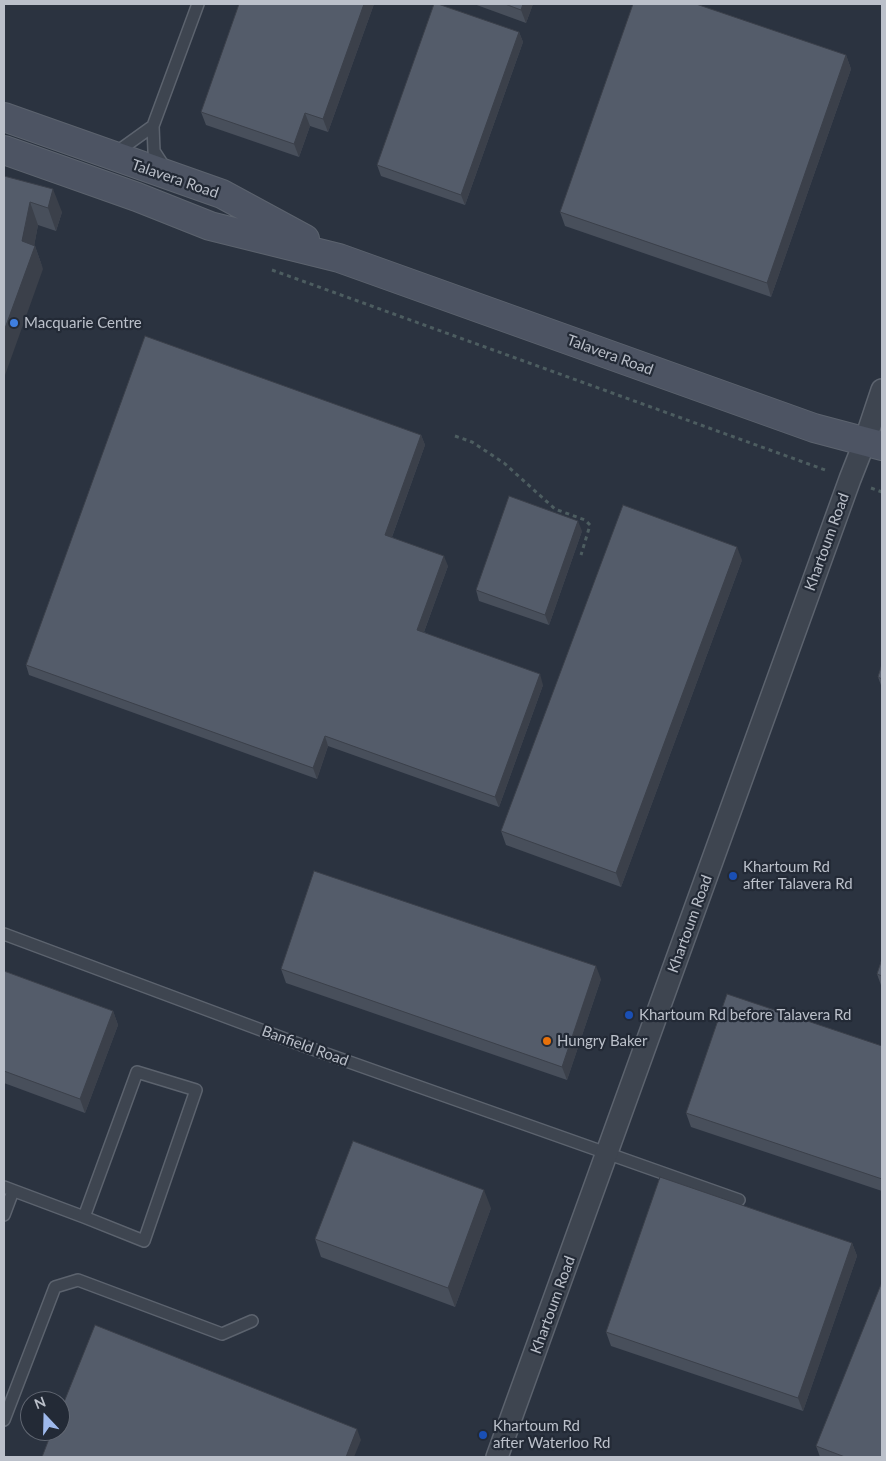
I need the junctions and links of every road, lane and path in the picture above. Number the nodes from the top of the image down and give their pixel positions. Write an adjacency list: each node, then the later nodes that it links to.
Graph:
1 (198, 4): 3 (lane)
2 (4, 117): 5 (main road, Talavera Road)
3 (153, 126): 5 (lane); 6 (lane)
4 (4, 150): 7 (main road, Talavera Road)
5 (112, 156): 6 (main road, Talavera Road)
6 (171, 177): 7 (main road, Talavera Road)
7 (339, 258): 11 (main road, Talavera Road)
8 (264, 267): 12 (path)
9 (882, 390): 11 (street, Khartoum Road)
10 (455, 436): 14 (path)
11 (874, 444): 12 (street, Khartoum Road)
12 (850, 479): 13 (path); 16 (street, Khartoum Road)
13 (882, 492)
14 (581, 555)
15 (4, 934): 16 (lane, Banfield Road)
16 (608, 1155): 18 (lane, Banfield Road); 23 (street, Khartoum Road)
17 (8, 1189): 19 (lane); 20 (lane)
18 (739, 1200)
19 (4, 1215)
20 (84, 1217): 20 (lane)
21 (252, 1321): 22 (lane)
22 (4, 1420)
23 (497, 1457)

